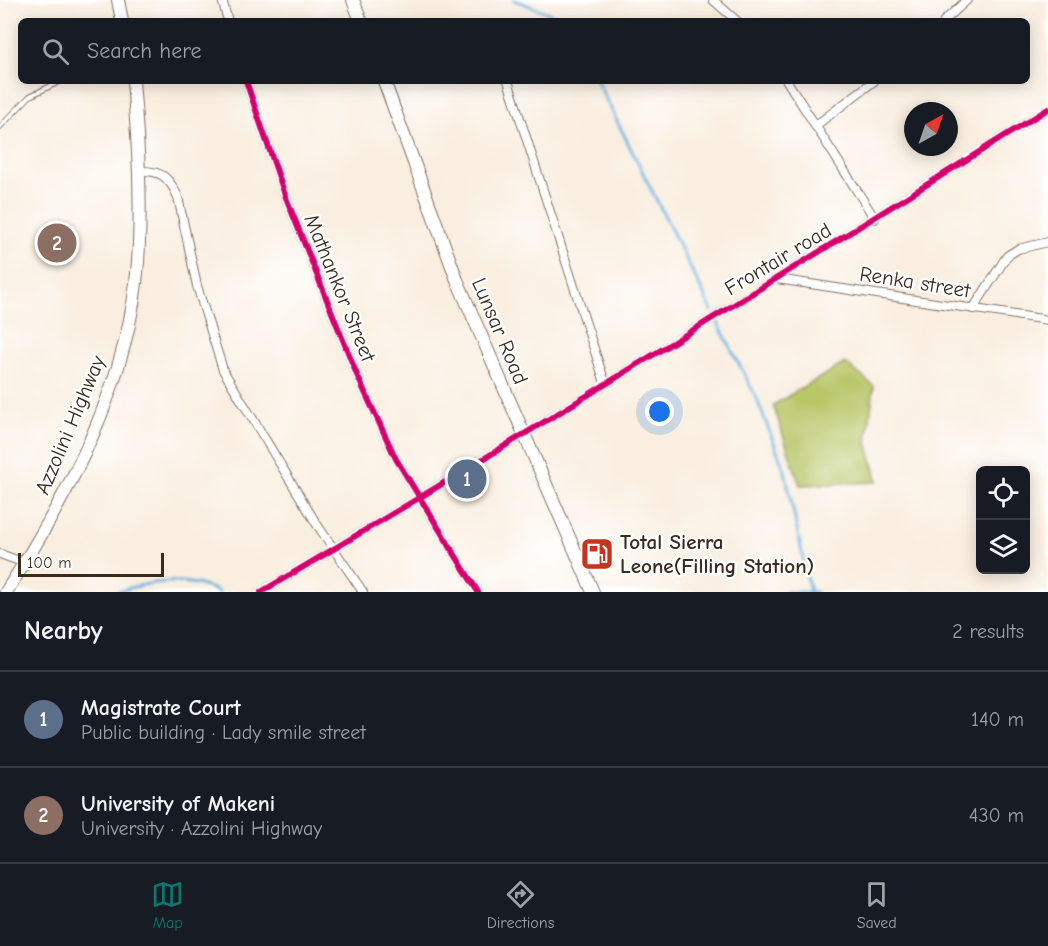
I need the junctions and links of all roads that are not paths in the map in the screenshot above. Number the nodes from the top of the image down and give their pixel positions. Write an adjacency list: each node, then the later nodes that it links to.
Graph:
1 (118, 0): 6 (main road)
2 (222, 0): 7 (street)
3 (353, 0): 8 (main road)
4 (713, 0): 9 (street)
5 (967, 0): 10 (street)
6 (121, 18)
7 (227, 18)
8 (360, 18)
9 (734, 18)
10 (947, 18)
11 (55, 84): 20 (lane)
12 (133, 84): 21 (main road, Azzolini Highway)
13 (247, 84): 29 (street, Mathankor Street)
14 (385, 84): 28 (main road, Lunsar Road)
15 (509, 84): 27 (street)
16 (789, 84): 19 (street)
17 (870, 84): 19 (street)
18 (1048, 109): 22 (street, Frontair road)
19 (815, 126): 22 (street)
20 (0, 127)
21 (139, 171): 30 (street); 32 (main road, Azzolini Highway)
22 (875, 219): 24 (street, Frontair road)
23 (1048, 242): 25 (street)
24 (777, 279): 25 (street, Renka street); 27 (street, Frontair road)
25 (973, 309): 26 (street, Renka street)
26 (1048, 320)
27 (605, 383): 28 (street, Frontair road)
28 (522, 434): 29 (street, Frontair road); 37 (main road, Lunsar Road)
29 (419, 500): 30 (street, Frontair road); 36 (street)
30 (334, 549): 34 (street, Frontair road); 35 (street)
31 (0, 554): 32 (street)
32 (25, 563): 33 (main road, Azzolini Highway)
33 (6, 592)
34 (261, 592)
35 (363, 592)
36 (478, 592)
37 (593, 592)

